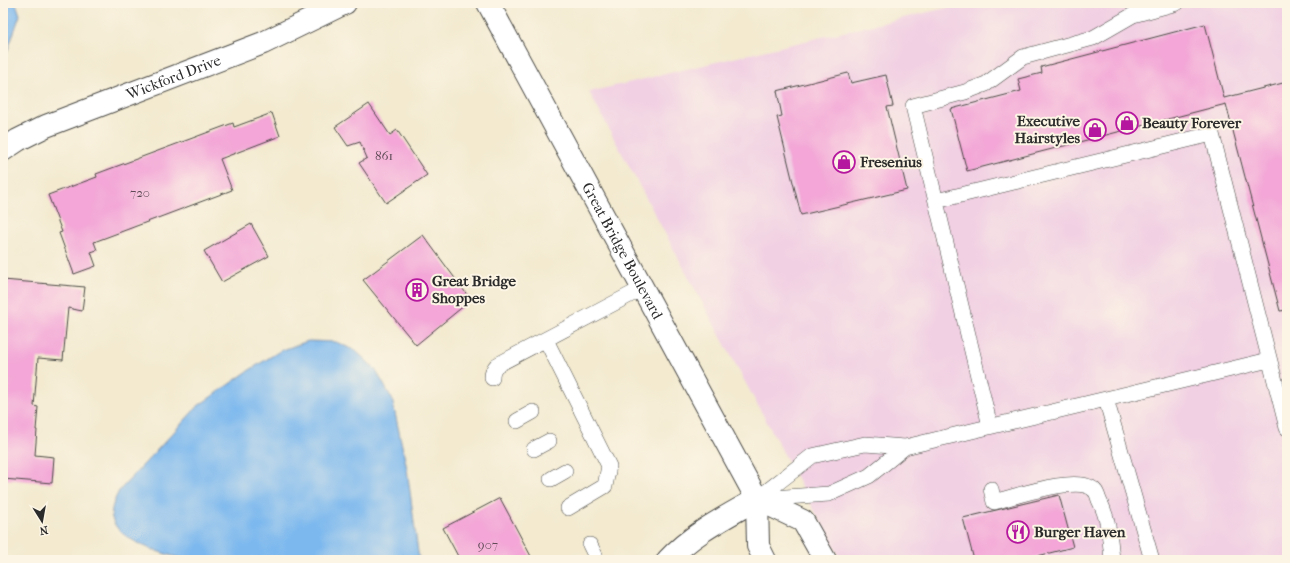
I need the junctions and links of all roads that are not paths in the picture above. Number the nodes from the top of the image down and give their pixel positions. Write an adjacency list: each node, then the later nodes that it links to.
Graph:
1 (345, 3): 4 (main road, Wickford Drive)
2 (488, 3): 6 (main road, Great Bridge Boulevard)
3 (1177, 3): 5 (lane)
4 (3, 150)
5 (936, 200): 8 (lane); 13 (lane)
6 (643, 288): 7 (lane); 21 (main road, Great Bridge Boulevard)
7 (546, 340): 9 (lane); 22 (lane)
8 (1270, 360): 10 (lane); 14 (lane)
9 (492, 378)
10 (1106, 399): 13 (lane); 29 (lane)
11 (533, 412): 12 (lane)
12 (517, 421)
13 (990, 426): 16 (lane)
14 (1287, 428)
15 (549, 441): 17 (lane)
16 (905, 447): 21 (lane); 21 (lane)
17 (534, 449)
18 (566, 471): 19 (lane)
19 (551, 479)
20 (991, 489): 28 (lane)
21 (757, 499): 25 (main road); 26 (main road, Great Bridge Boulevard); 27 (main road)
22 (568, 508)
23 (590, 545): 24 (lane)
24 (596, 560)
25 (668, 560)
26 (765, 560)
27 (825, 560)
28 (1112, 560)
29 (1152, 560)

